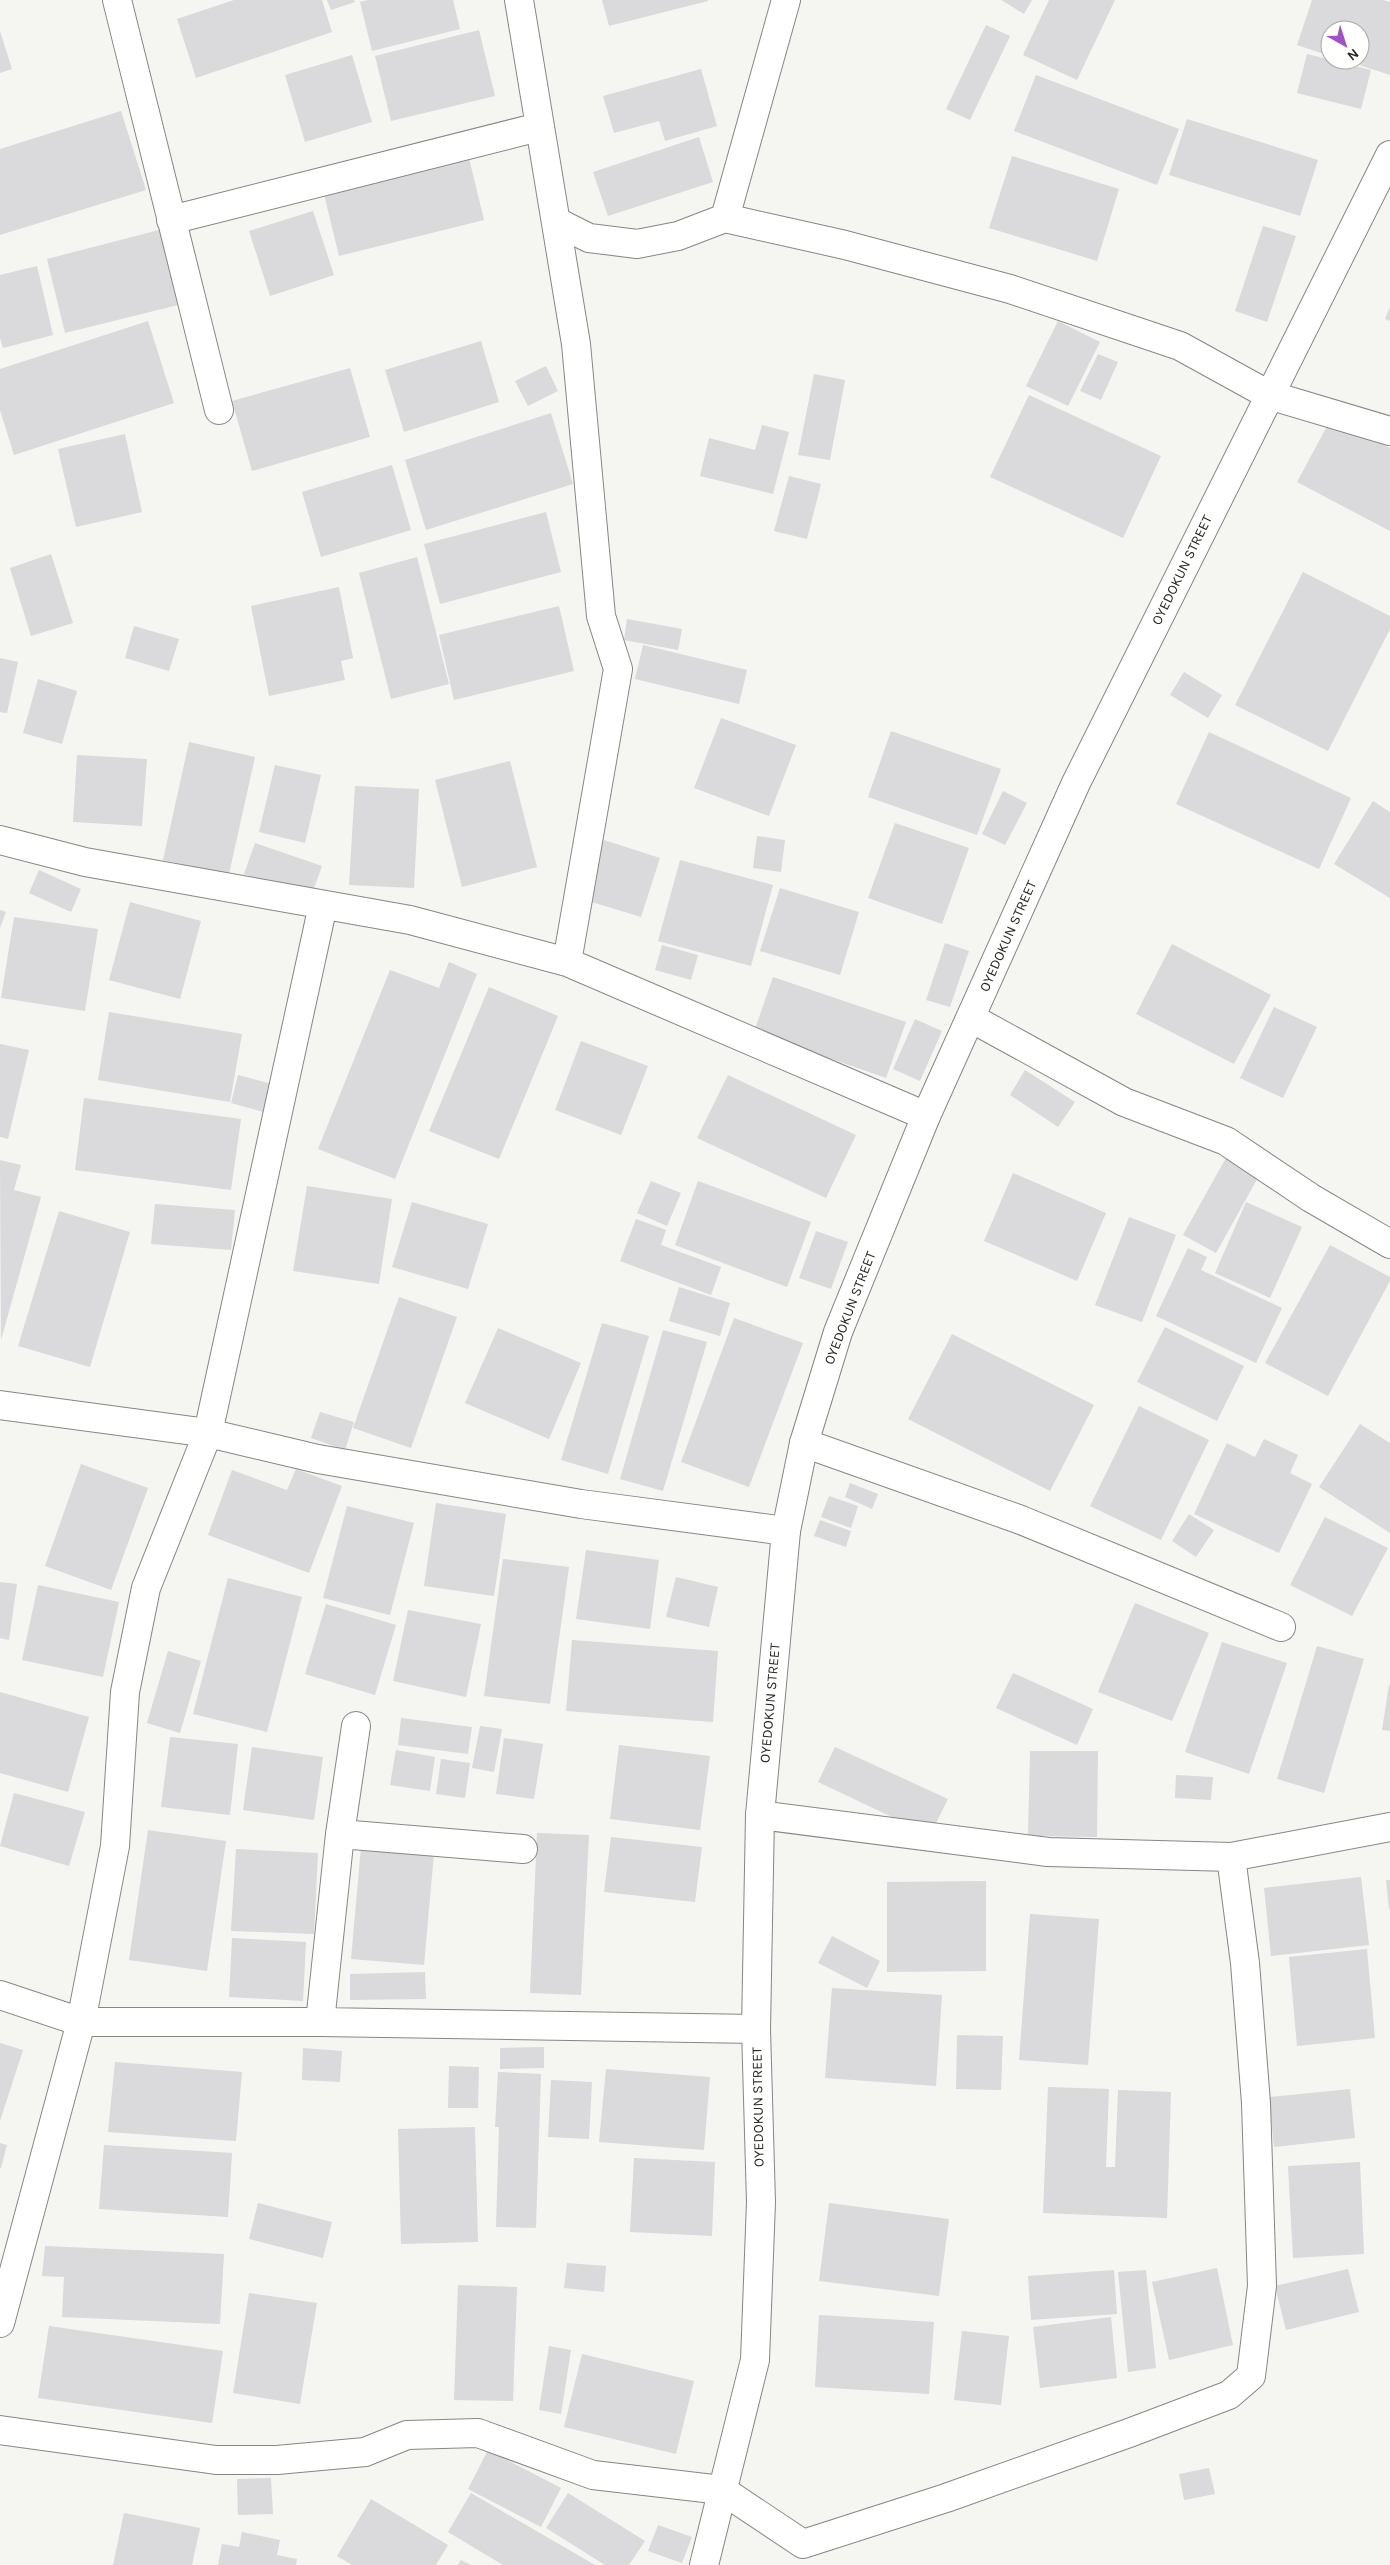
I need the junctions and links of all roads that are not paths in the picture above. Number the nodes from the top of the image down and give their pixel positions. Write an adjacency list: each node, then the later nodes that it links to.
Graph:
1 (117, 0): 7 (street)
2 (519, 0): 4 (street)
3 (786, 0): 6 (street)
4 (539, 127): 7 (street); 8 (street)
5 (1390, 155): 9 (street, OYEDOKUN STREET)
6 (725, 218): 8 (street); 9 (street)
7 (171, 220): 10 (street)
8 (557, 222): 14 (street)
9 (1269, 395): 11 (street); 15 (street, OYEDOKUN STREET)
10 (219, 410)
11 (1390, 431)
12 (0, 840): 13 (street)
13 (324, 905): 14 (street); 19 (street)
14 (567, 962): 16 (street)
15 (971, 1018): 16 (street, OYEDOKUN STREET); 17 (street)
16 (926, 1116): 20 (street, OYEDOKUN STREET)
17 (1390, 1244)
18 (0, 1405): 19 (street)
19 (208, 1433): 21 (street); 30 (street)
20 (804, 1443): 21 (street, OYEDOKUN STREET); 22 (street)
21 (786, 1531): 24 (street, OYEDOKUN STREET)
22 (1281, 1627)
23 (356, 1726): 26 (street)
24 (760, 1815): 28 (street); 32 (street, OYEDOKUN STREET)
25 (1390, 1827): 28 (street)
26 (340, 1834): 27 (street); 31 (street)
27 (523, 1849)
28 (1231, 1857): 35 (street)
29 (0, 1995): 30 (street)
30 (81, 2022): 31 (street); 33 (street)
31 (320, 2022): 32 (street)
32 (756, 2029): 35 (street, OYEDOKUN STREET)
33 (0, 2323)
34 (0, 2430): 35 (street)
35 (722, 2490): 36 (street, OYEDOKUN STREET)
36 (704, 2565)

